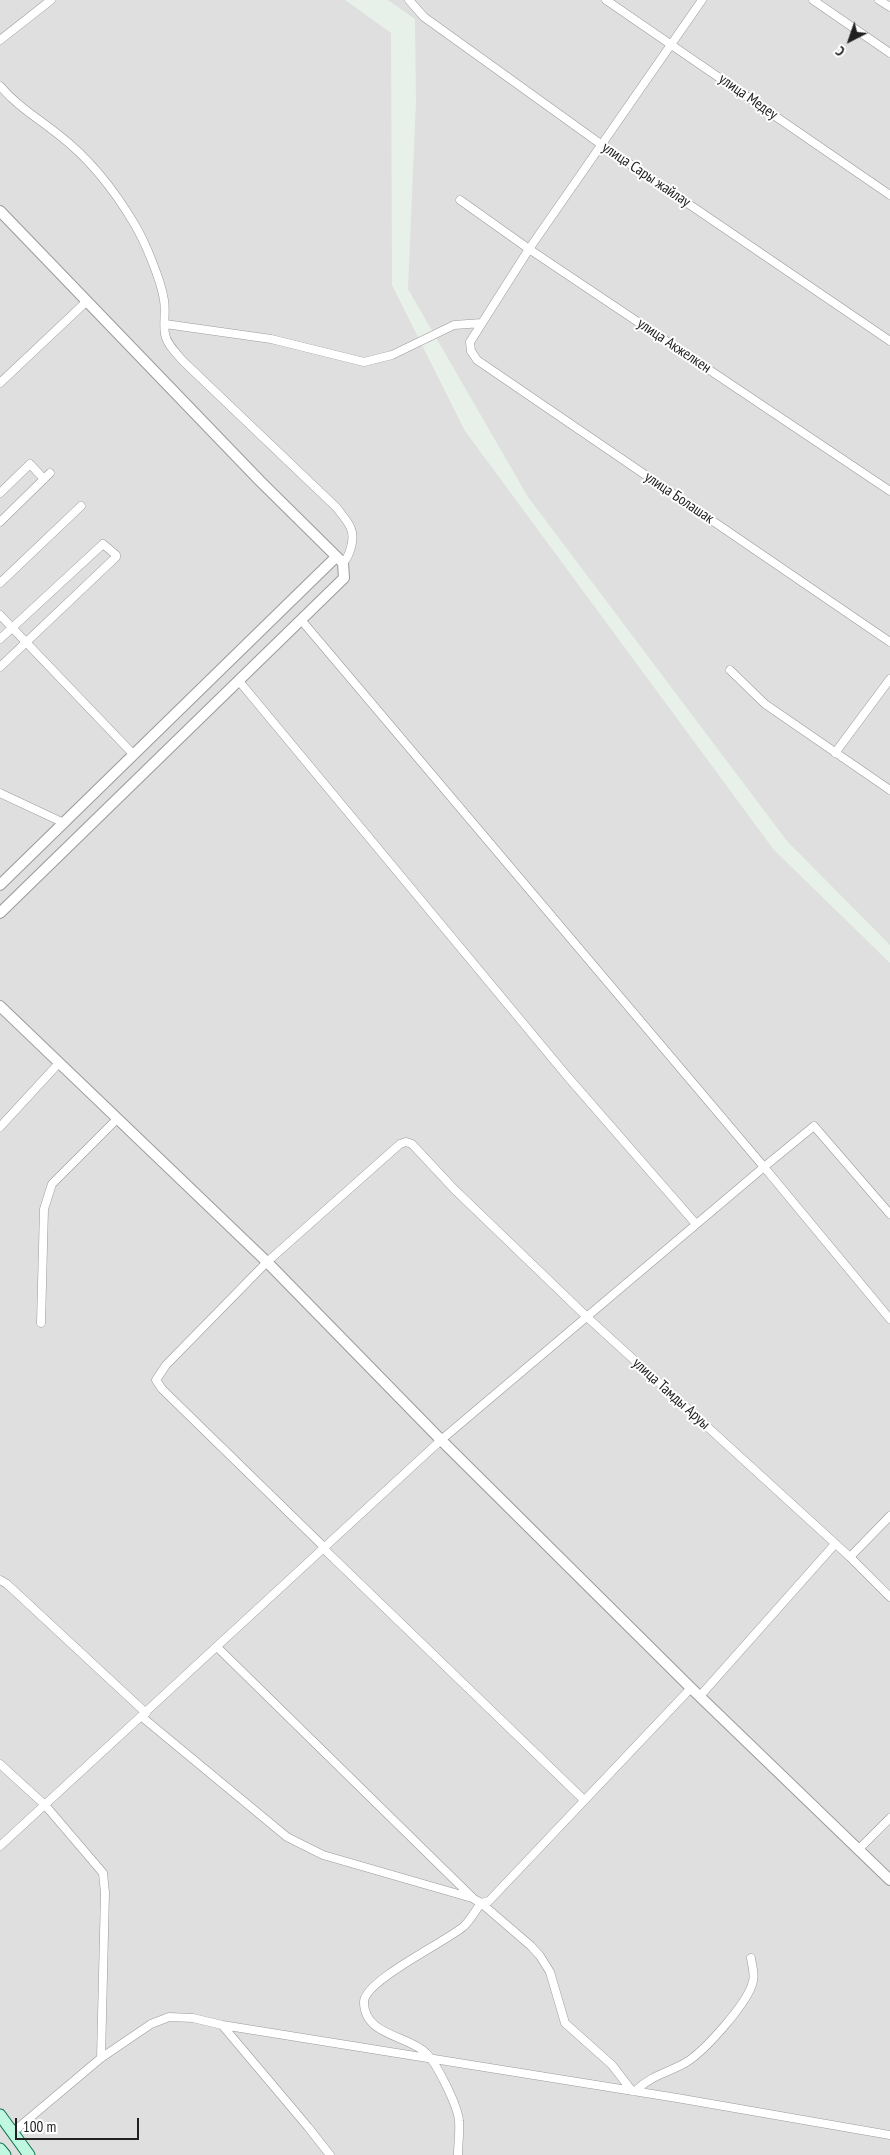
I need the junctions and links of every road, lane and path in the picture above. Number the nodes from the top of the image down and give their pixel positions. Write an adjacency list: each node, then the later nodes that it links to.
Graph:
1 (51, 0): 8 (street)
2 (409, 0): 12 (street, улица Сары жайлау)
3 (606, 0): 9 (street, улица Медеу)
4 (702, 0): 9 (street)
5 (813, 0): 10 (street)
6 (879, 0): 7 (street)
7 (890, 7)
8 (0, 40)
9 (671, 44): 12 (street); 13 (street, улица Медеу)
10 (890, 53)
11 (0, 86): 19 (street)
12 (602, 145): 16 (street); 20 (street, улица Сары жайлау)
13 (890, 196)
14 (460, 200): 16 (street, улица Акжелкен)
15 (0, 211): 17 (street)
16 (529, 249): 18 (street); 22 (street, улица Акжелкен)
17 (87, 301): 21 (street); 26 (street)
18 (482, 323): 19 (street); 33 (street, улица Болашак)
19 (165, 324): 26 (street)
20 (890, 341)
21 (0, 383)
22 (890, 491)
23 (0, 493): 25 (street)
24 (81, 506): 27 (street)
25 (0, 522)
26 (339, 560): 29 (street); 39 (street)
27 (0, 583)
28 (0, 615): 30 (street)
29 (302, 621): 37 (street); 49 (street)
30 (12, 627): 31 (street); 32 (street); 32 (street)
31 (0, 639)
32 (26, 642): 34 (street); 39 (street)
33 (890, 642)
34 (0, 667)
35 (730, 670): 38 (street)
36 (890, 679): 38 (street)
37 (239, 681): 44 (street); 51 (street)
38 (835, 753): 40 (street)
39 (134, 755): 42 (street)
40 (890, 790)
41 (0, 793): 42 (street)
42 (64, 823): 43 (street)
43 (0, 885)
44 (0, 913)
45 (0, 1006): 46 (street)
46 (59, 1063): 47 (street); 48 (street)
47 (117, 1118): 52 (street); 55 (street)
48 (0, 1127)
49 (764, 1167): 50 (street); 51 (street); 54 (street)
50 (890, 1214)
51 (696, 1224): 53 (street)
52 (267, 1262): 53 (street, улица Тамды Аруы); 56 (street); 59 (street, улица Тамды Аруы)
53 (587, 1317): 56 (street); 58 (street, улица Тамды Аруы)
54 (890, 1319)
55 (40, 1323)
56 (441, 1440): 59 (street); 64 (street)
57 (890, 1516): 60 (street)
58 (836, 1544): 60 (street, улица Тамды Аруы); 65 (street)
59 (324, 1548): 63 (street); 68 (street)
60 (850, 1557): 62 (street, улица Тамды Аруы)
61 (0, 1580): 66 (street)
62 (890, 1597)
63 (217, 1647): 66 (street); 74 (street)
64 (691, 1688): 65 (street); 68 (street)
65 (700, 1696): 72 (street)
66 (144, 1715): 69 (street); 74 (street)
67 (0, 1764): 69 (street)
68 (583, 1799): 74 (street)
69 (45, 1805): 71 (street); 77 (street)
70 (890, 1818): 72 (street)
71 (0, 1846)
72 (859, 1849): 73 (street)
73 (890, 1880)
74 (478, 1901): 78 (street); 79 (street)
75 (751, 1958): 79 (street)
76 (222, 2025): 77 (street); 78 (street); 86 (street)
77 (102, 2058): 81 (street)
78 (431, 2059): 79 (street); 87 (street)
79 (634, 2091): 82 (street)
80 (0, 2116): 81 (main road)
81 (13, 2132): 85 (main road)
82 (890, 2135)
83 (0, 2149): 84 (main road)
84 (5, 2155)
85 (29, 2155)
86 (330, 2155)
87 (458, 2155)

